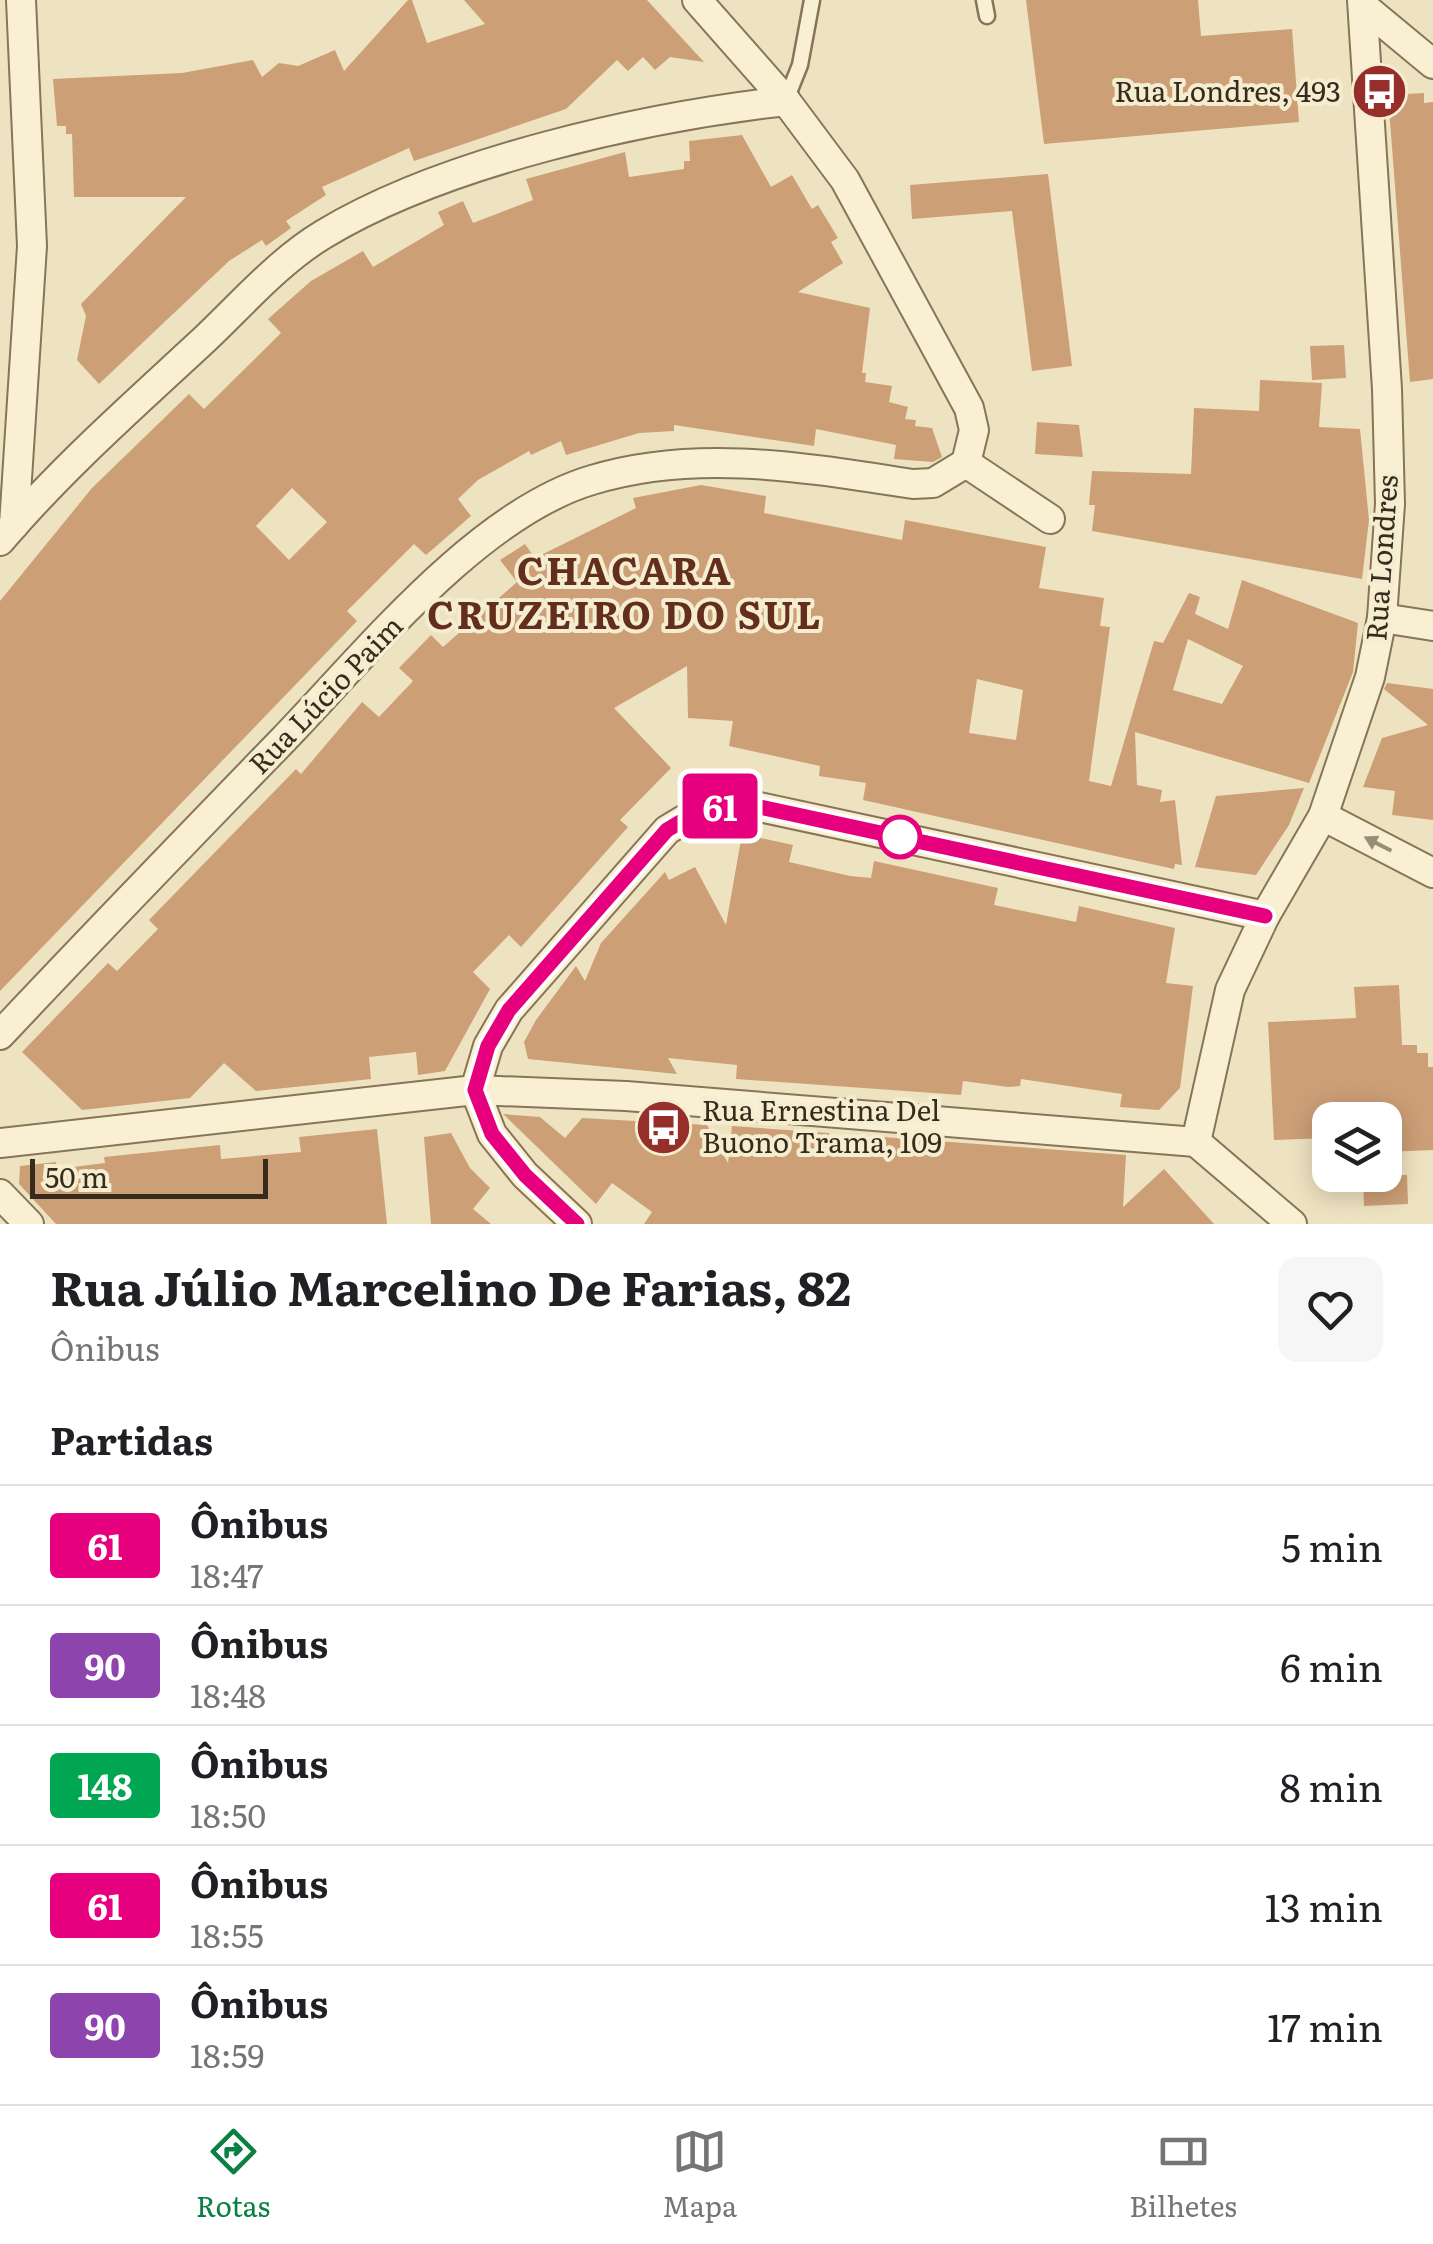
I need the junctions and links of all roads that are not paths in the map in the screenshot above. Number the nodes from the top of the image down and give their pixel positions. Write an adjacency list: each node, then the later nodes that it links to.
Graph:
1 (20, 0): 9 (street)
2 (697, 0): 6 (street)
3 (812, 0): 6 (lane)
4 (1362, 3): 5 (street); 10 (street, Rua Londres)
5 (1433, 64)
6 (786, 101): 7 (street); 9 (street)
7 (966, 463): 8 (street); 15 (street, Rua Lúcio Paim)
8 (1050, 519)
9 (7, 533)
10 (1382, 618): 11 (street); 12 (street, Rua Londres)
11 (1433, 626)
12 (1323, 816): 13 (street, one-way to 12); 14 (street, Rua Londres)
13 (1433, 872)
14 (1265, 916): 16 (street); 17 (street, Rua Londres)
15 (0, 1035)
16 (475, 1090): 17 (street); 18 (street); 21 (street)
17 (1196, 1142): 22 (street)
18 (0, 1143)
19 (0, 1194): 20 (street)
20 (29, 1224)
21 (577, 1224)
22 (1292, 1224)

